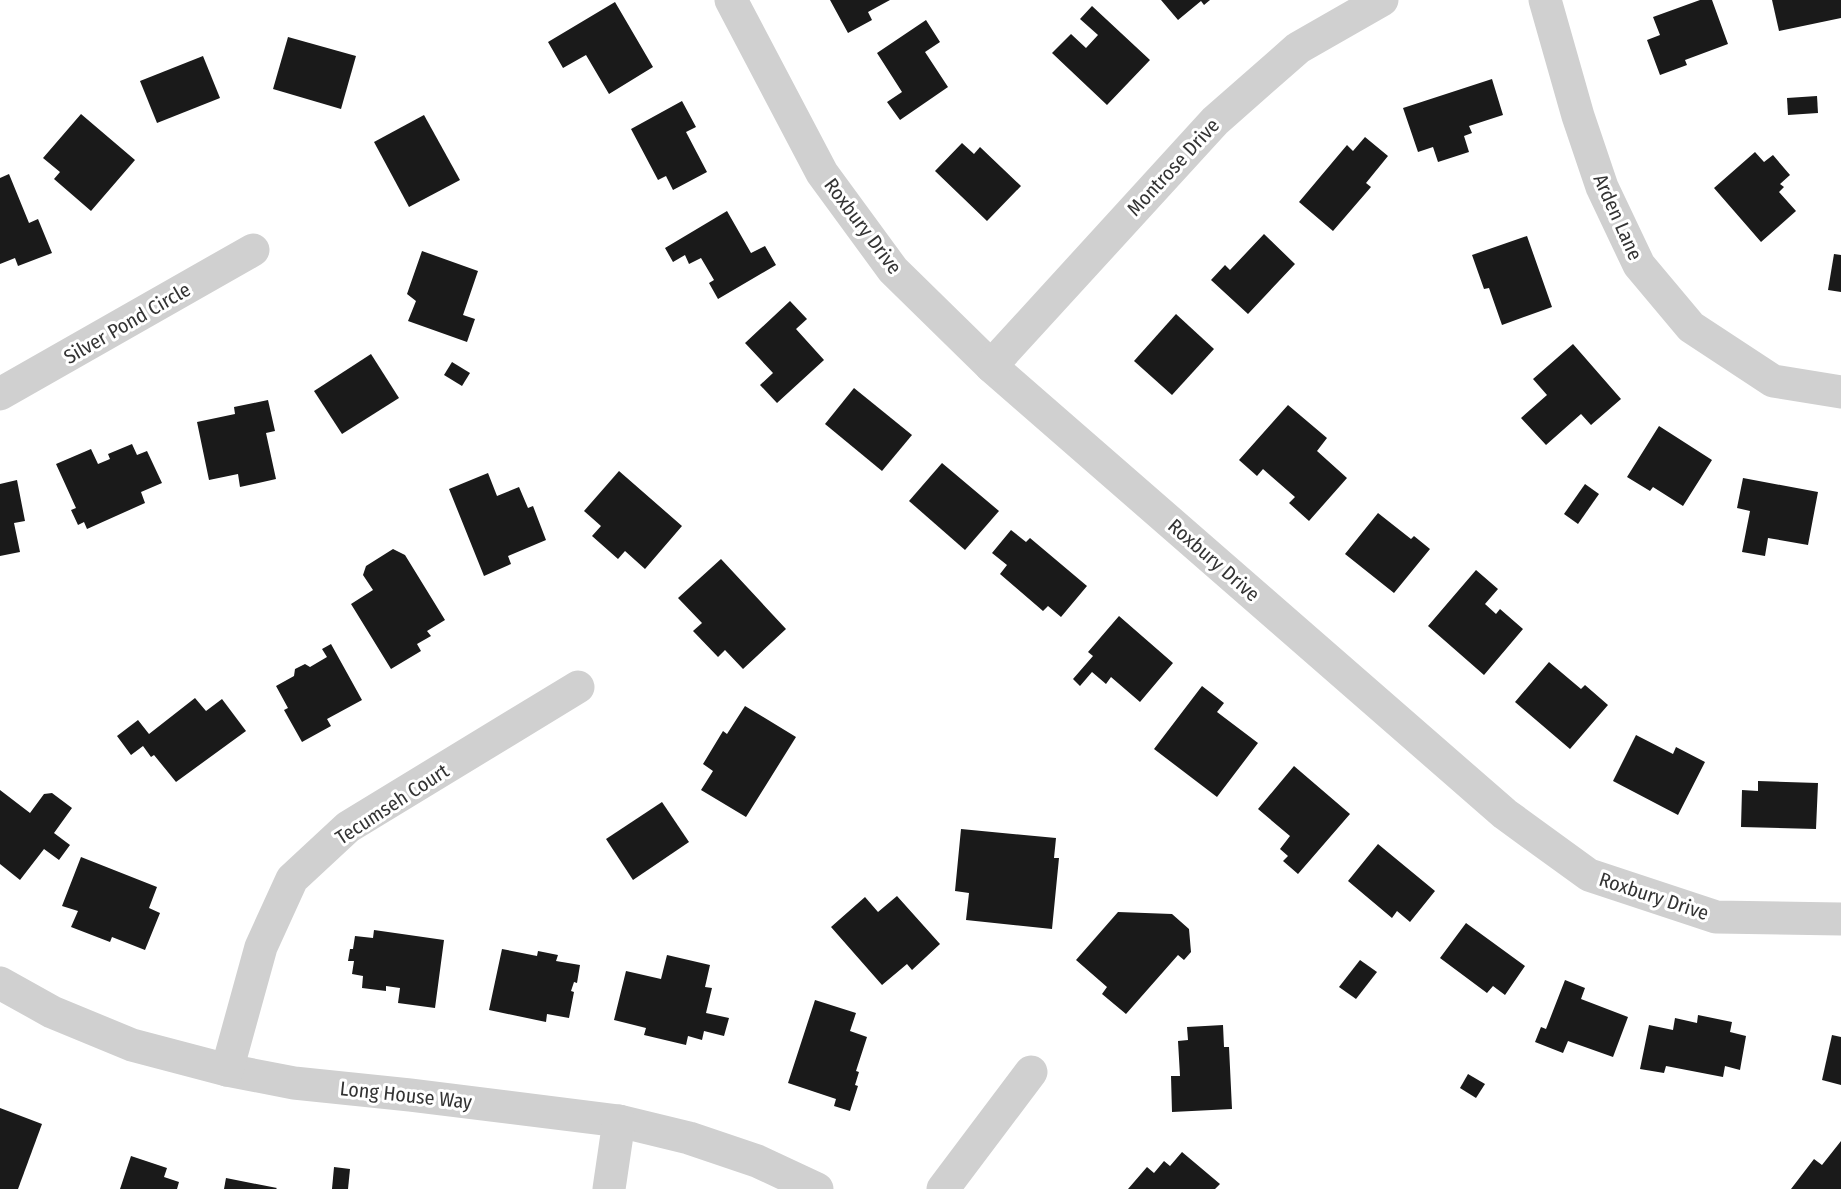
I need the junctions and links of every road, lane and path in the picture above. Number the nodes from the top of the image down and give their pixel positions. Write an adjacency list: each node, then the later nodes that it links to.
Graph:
1 (731, 0): 5 (street, Roxbury Drive)
2 (1382, 0): 5 (street, Montrose Drive)
3 (1545, 0): 6 (street, Arden Lane)
4 (253, 250): 7 (street, Silver Pond Circle)
5 (991, 366): 9 (street, Roxbury Drive)
6 (1841, 392)
7 (0, 394)
8 (578, 687): 11 (street, Tecumseh Court)
9 (1841, 919)
10 (0, 983): 11 (street, Long House Way)
11 (227, 1070): 13 (street, Long House Way)
12 (1031, 1072): 16 (street)
13 (619, 1121): 14 (street); 15 (street, Long House Way)
14 (609, 1189)
15 (818, 1189)
16 (943, 1189)

